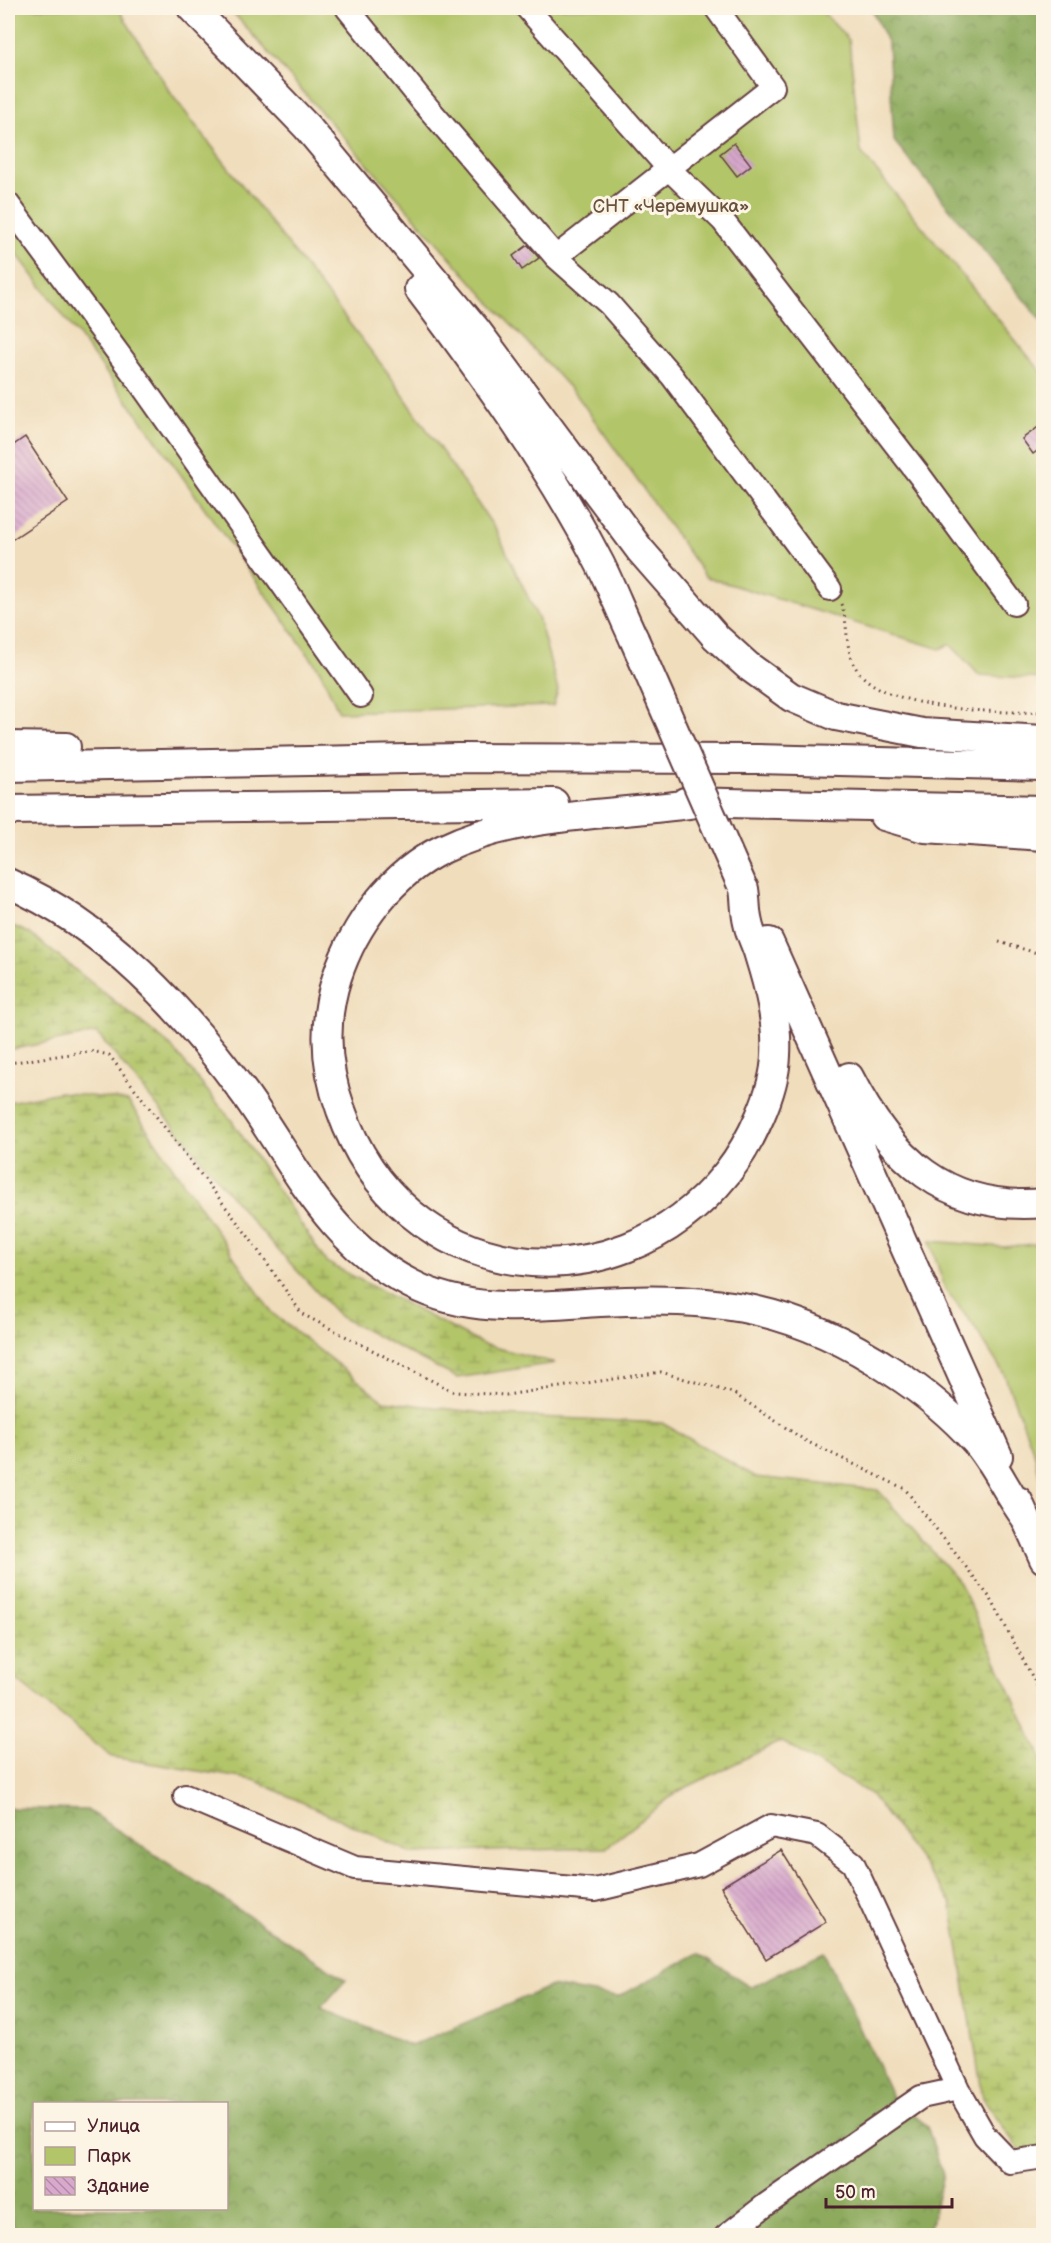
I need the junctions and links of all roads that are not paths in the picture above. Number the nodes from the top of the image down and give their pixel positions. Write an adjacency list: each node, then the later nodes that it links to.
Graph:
1 (346, 8): 7 (lane)
2 (527, 8): 5 (lane)
3 (716, 8): 5 (lane)
4 (202, 17): 11 (main road); 22 (main road, bridge)
5 (668, 168): 7 (lane); 9 (lane)
6 (8, 204): 10 (lane)
7 (556, 257): 8 (lane)
8 (830, 589)
9 (1014, 604)
10 (361, 696)
11 (1044, 740)
12 (8, 746): 13 (main road)
13 (331, 761): 14 (main road); 15 (main road)
14 (1044, 766)
15 (8, 767)
16 (703, 802): 17 (main road); 18 (main road); 22 (main road)
17 (851, 806): 19 (main road); 20 (main road)
18 (8, 810)
19 (1044, 810)
20 (1044, 836)
21 (8, 883): 25 (main road)
22 (742, 886): 23 (main road)
23 (781, 967): 24 (main road); 25 (main road)
24 (1044, 1203)
25 (1025, 1517): 26 (main road)
26 (1044, 1559)
27 (184, 1796): 28 (lane)
28 (958, 2089): 29 (lane); 30 (lane)
29 (1044, 2157)
30 (726, 2235)

